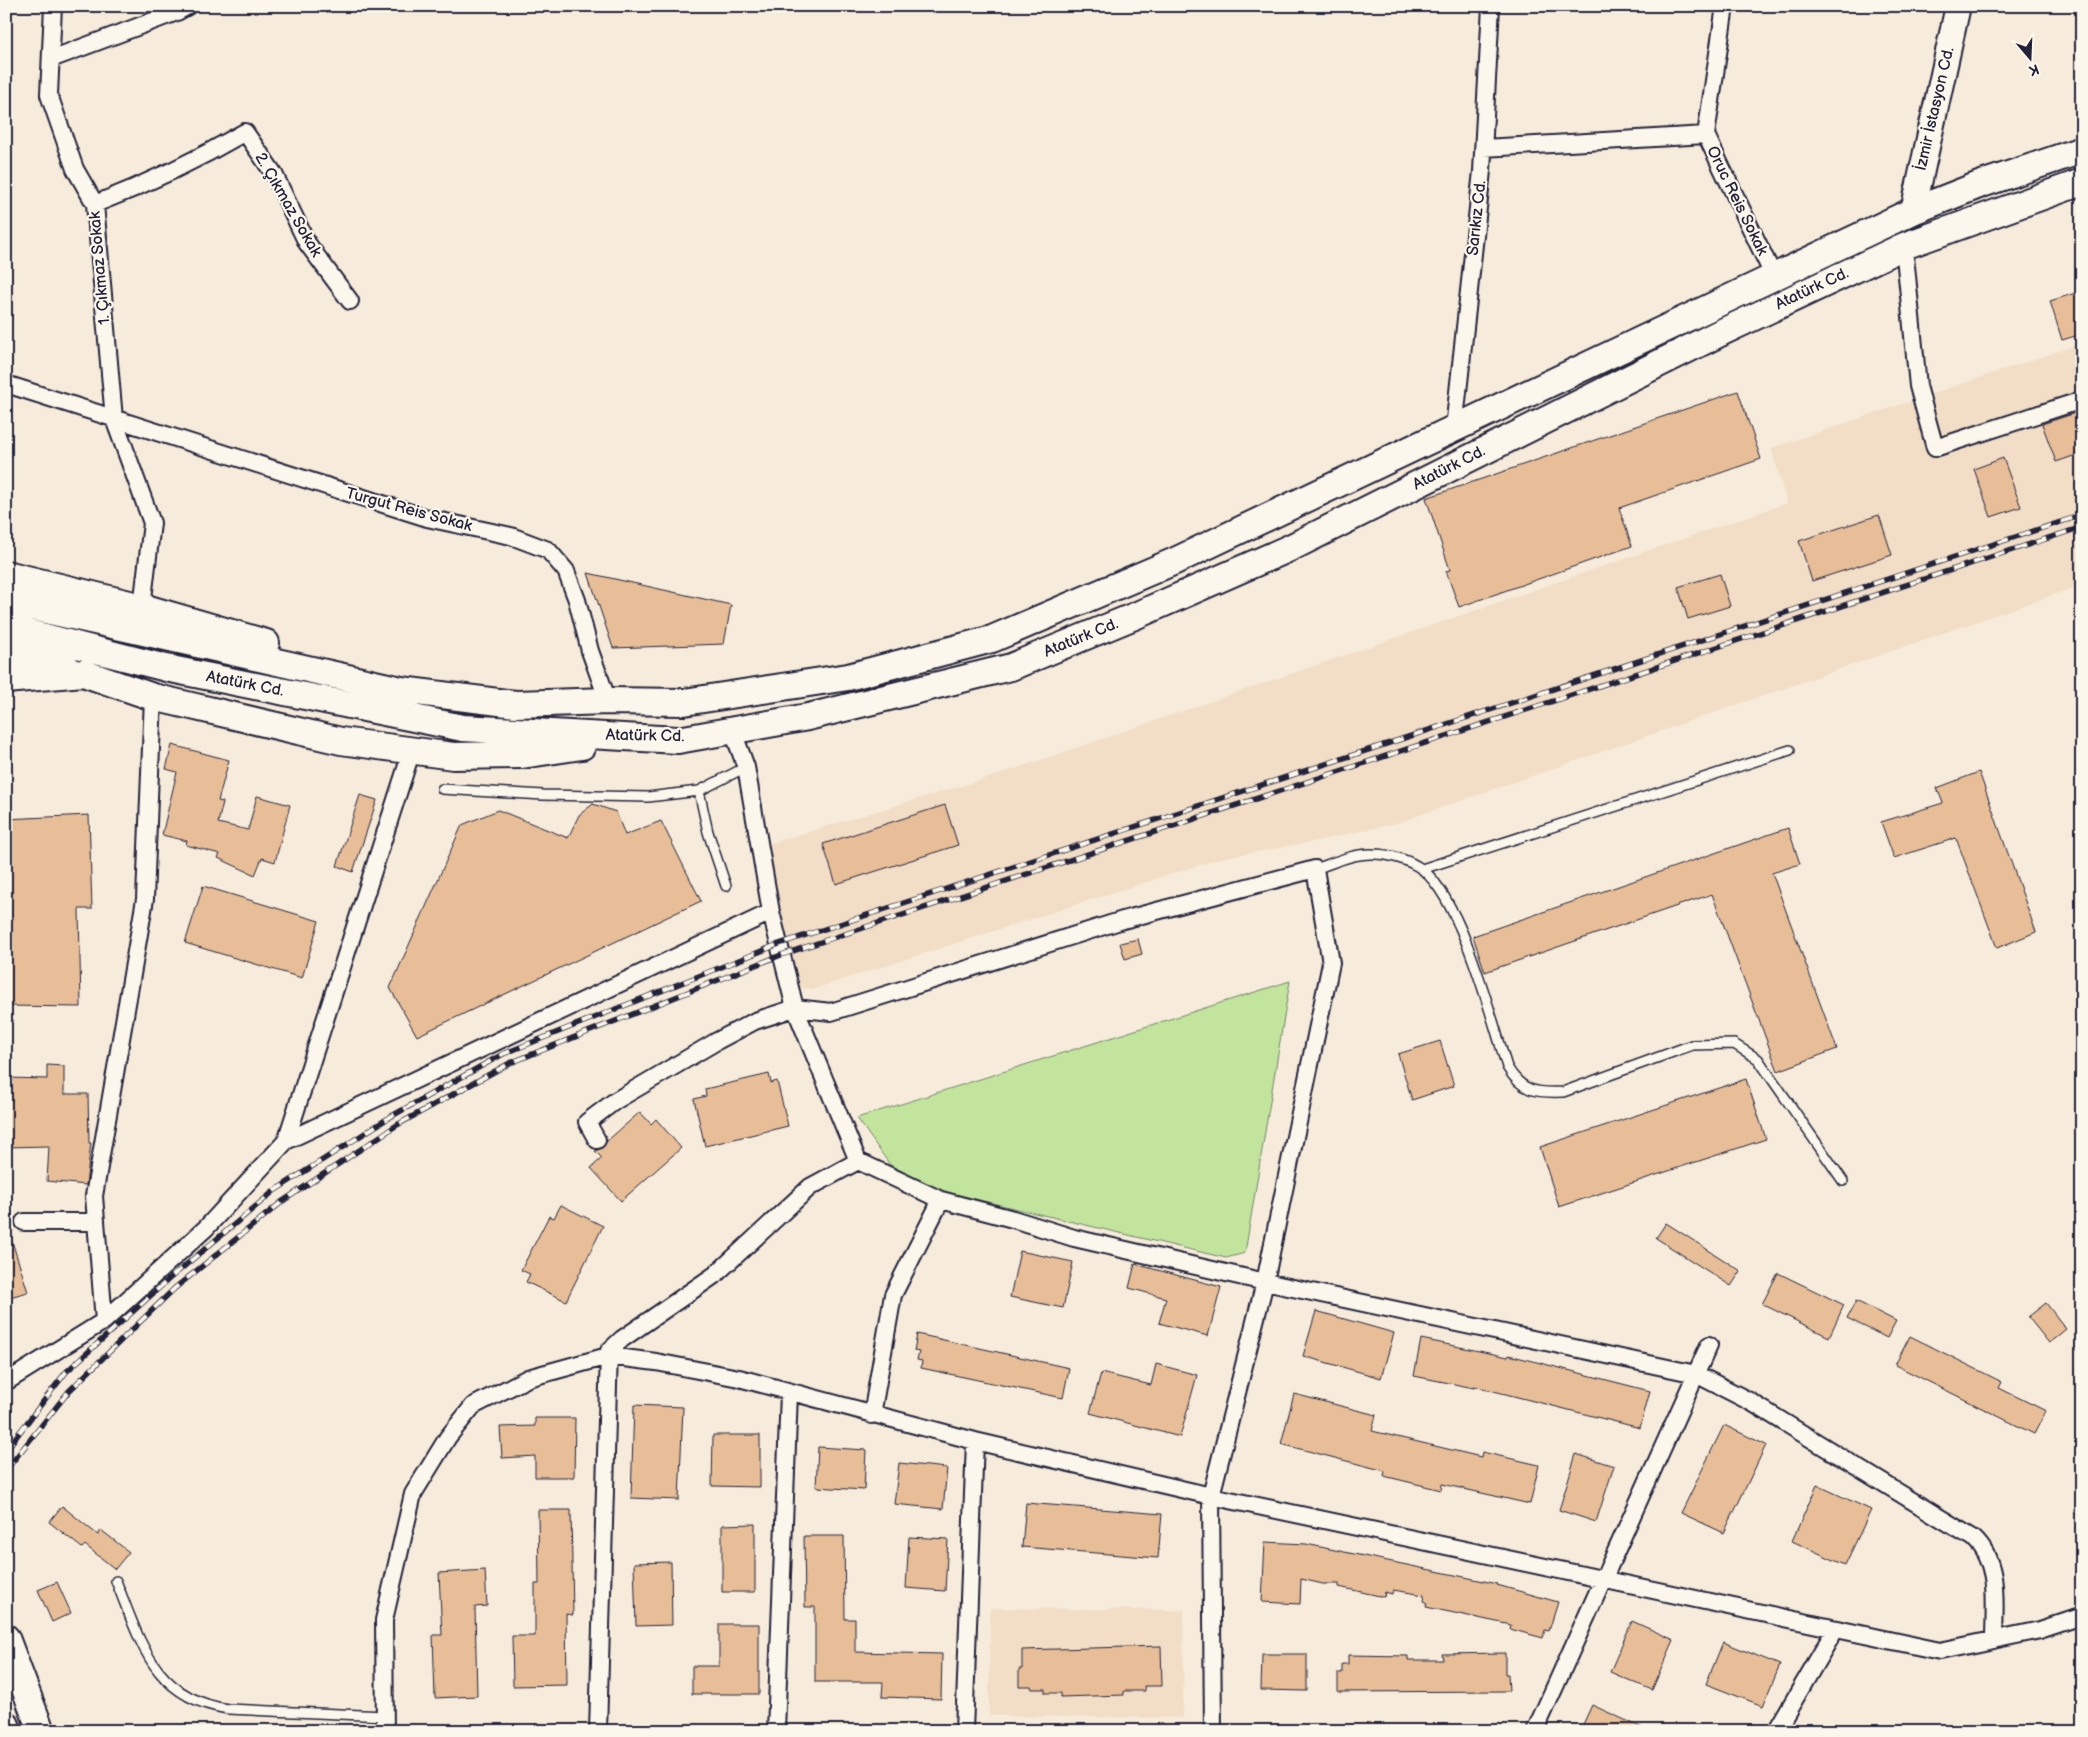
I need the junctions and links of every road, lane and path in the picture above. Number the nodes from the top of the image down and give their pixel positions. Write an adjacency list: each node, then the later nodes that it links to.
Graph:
1 (53, 6): 6 (street, 1. Çıkmaz Sokak)
2 (188, 6): 6 (street)
3 (1491, 6): 8 (street, Sarıkız Cd.)
4 (1725, 6): 7 (street, Oruc Reis Sokak)
5 (1958, 6): 12 (street, İzmir İstasyon Cd.)
6 (50, 59): 11 (street, 1. Çıkmaz Sokak)
7 (1706, 135): 8 (street); 14 (street, Oruc Reis Sokak)
8 (1483, 148): 19 (street, Sarıkız Cd.)
9 (2082, 150): 12 (main road, Atatürk Cd.)
10 (2082, 182): 13 (main road, Atatürk Cd.)
11 (95, 204): 15 (street, 2. Çıkmaz Sokak); 18 (street, 1. Çıkmaz Sokak)
12 (1913, 211): 13 (main road); 14 (main road, Atatürk Cd.)
13 (1904, 246): 17 (street); 29 (main road, Atatürk Cd.)
14 (1774, 277): 19 (main road, Atatürk Cd.)
15 (350, 301)
16 (6, 384): 18 (street, Turgut Reis Sokak)
17 (2082, 400)
18 (114, 419): 22 (street, 1. Çıkmaz Sokak); 28 (street, Turgut Reis Sokak)
19 (1454, 429): 28 (main road, Atatürk Cd.)
20 (6, 574): 22 (main road)
21 (6, 601): 28 (main road, Atatürk Cd.)
22 (142, 607): 28 (main road)
23 (6, 627): 30 (main road, Atatürk Cd.)
24 (6, 650): 25 (main road)
25 (83, 673): 26 (main road); 27 (main road)
26 (6, 680)
27 (153, 696): 31 (main road); 47 (street)
28 (608, 701)
29 (732, 730): 30 (main road, Atatürk Cd.); 33 (street)
30 (639, 738): 31 (main road)
31 (412, 750): 41 (street)
32 (1790, 750): 37 (lane)
33 (746, 767): 35 (lane); 39 (street)
34 (442, 789): 35 (lane)
35 (699, 791): 38 (lane)
36 (1315, 869): 37 (lane); 40 (street); 48 (street)
37 (1422, 870): 44 (lane)
38 (726, 886)
39 (771, 912): 40 (street); 41 (street)
40 (795, 1008): 42 (street); 43 (street)
41 (286, 1140): 49 (street)
42 (597, 1140)
43 (858, 1161): 45 (street); 51 (street)
44 (1843, 1181)
45 (941, 1200): 48 (street); 55 (street)
46 (24, 1222): 47 (street)
47 (96, 1222): 49 (street)
48 (1265, 1282): 52 (street); 57 (street)
49 (104, 1321): 53 (street)
50 (1709, 1345): 52 (street)
51 (608, 1356): 54 (street); 64 (street); 68 (street)
52 (1696, 1374): 58 (street); 63 (street)
53 (6, 1382)
54 (789, 1393): 55 (street); 69 (street)
55 (872, 1415): 56 (street)
56 (975, 1441): 57 (street); 70 (street)
57 (1211, 1496): 58 (street); 71 (street)
58 (1603, 1580): 61 (street); 72 (street)
59 (116, 1581): 64 (lane)
60 (2082, 1616): 63 (street)
61 (1835, 1630): 63 (street); 73 (street)
62 (6, 1638): 67 (main road)
63 (1994, 1640)
64 (385, 1723)
65 (6, 1725): 66 (main road)
66 (8, 1731)
67 (41, 1731)
68 (598, 1731)
69 (776, 1731)
70 (964, 1731)
71 (1213, 1731)
72 (1535, 1731)
73 (1776, 1731)

